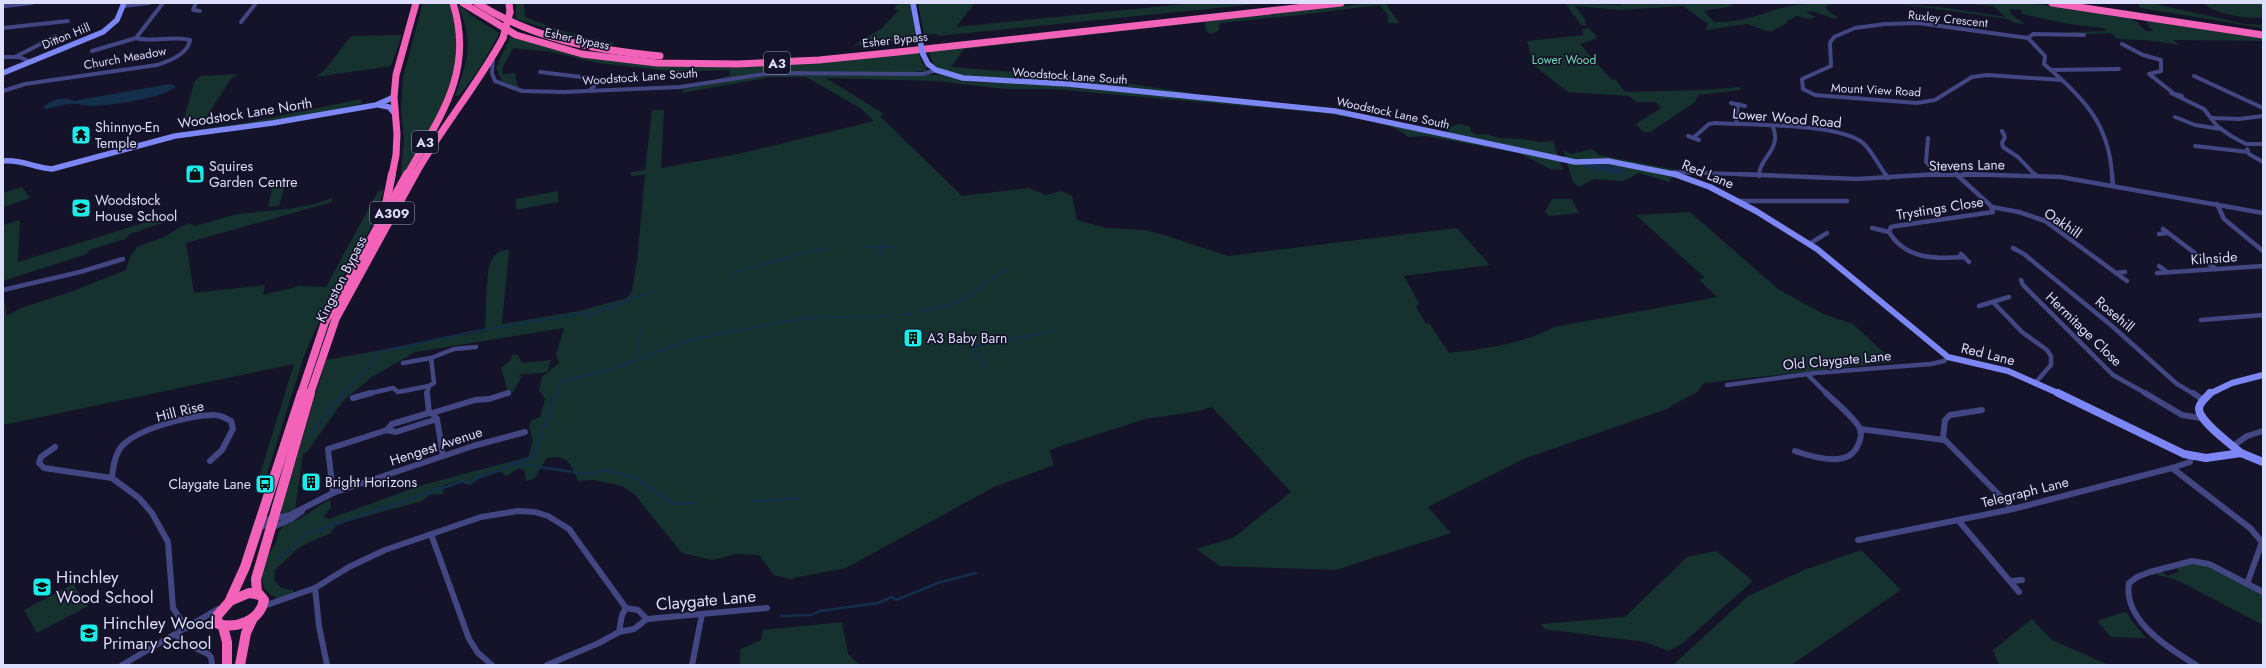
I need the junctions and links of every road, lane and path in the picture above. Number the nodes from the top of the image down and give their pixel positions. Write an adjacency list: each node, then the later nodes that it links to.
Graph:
1 (32, 3): 17 (street)
2 (149, 3): 16 (street)
3 (163, 3): 27 (street, Church Meadow)
4 (196, 3): 18 (street)
5 (256, 3): 21 (street)
6 (416, 3): 45 (highway, A309)
7 (453, 3): 80 (highway, A3)
8 (463, 3): 13 (highway, Esher Bypass / A3)
9 (477, 3): 12 (highway, Esher Bypass / A3)
10 (510, 3): 31 (highway, Kingston Bypass / A309, bridge)
11 (913, 3): 36 (street, bridge)
12 (1301, 3)
13 (1341, 3)
14 (2052, 3): 26 (highway)
15 (2082, 3): 23 (highway)
16 (123, 4): 34 (street, Ditton Hill)
17 (6, 5): 19 (street)
18 (200, 11)
19 (3, 13)
20 (68, 21): 22 (street)
21 (241, 22)
22 (3, 28)
23 (2263, 32)
24 (2084, 35): 28 (street)
25 (56, 36): 33 (street)
26 (2263, 36)
27 (136, 38): 30 (street); 43 (street, Church Meadow)
28 (2028, 38): 37 (street); 40 (street, Ruxley Crescent)
29 (2122, 44): 54 (street)
30 (92, 51)
31 (493, 56): 44 (street, Woodstock Lane South); 142 (highway, Kingston Bypass / A309)
32 (3, 57): 33 (street)
33 (14, 57): 34 (street)
34 (31, 62): 39 (street, Ditton Hill)
35 (2119, 69): 37 (street)
36 (936, 70): 44 (street, Woodstock Lane South); 67 (street, Woodstock Lane South)
37 (2051, 70): 42 (street)
38 (540, 72): 44 (street)
39 (3, 73)
40 (1815, 74): 42 (street, Mount View Road)
41 (2194, 76): 50 (street)
42 (2062, 80): 74 (street)
43 (3, 91)
44 (589, 92)
45 (394, 96): 48 (street, Woodstock Lane North); 51 (highway, A309)
46 (1731, 103): 47 (street)
47 (1738, 104): 49 (street); 55 (street)
48 (376, 105): 51 (street); 65 (street, Woodstock Lane North)
49 (1745, 106)
50 (2263, 108)
51 (395, 114): 80 (highway, A309)
52 (2263, 116): 54 (street)
53 (2176, 117): 57 (street)
54 (2210, 118): 57 (street)
55 (1738, 124): 56 (street, Lower Wood Road); 60 (street, Lower Wood Road)
56 (1773, 126): 71 (street); 73 (street, Lower Wood Road)
57 (2221, 129): 61 (street)
58 (2002, 131): 72 (street)
59 (1928, 138): 70 (street)
60 (1699, 140)
61 (2246, 144): 62 (street); 64 (street)
62 (2263, 144)
63 (2195, 146): 64 (street)
64 (2248, 152): 66 (street)
65 (3, 161)
66 (2263, 162)
67 (1668, 172): 69 (street, Red Lane)
68 (1956, 174): 70 (street, Stevens Lane); 72 (street, Stevens Lane); 78 (street, Trystings Close)
69 (1689, 175): 71 (street, Stevens Lane); 75 (street, Red Lane)
70 (1938, 175): 73 (street, Stevens Lane)
71 (1759, 176): 73 (street, Stevens Lane)
72 (2036, 176): 74 (street, Stevens Lane)
73 (1888, 178)
74 (2113, 185): 77 (street, Stevens Lane)
75 (1738, 201): 76 (street, Red Lane); 87 (street, Red Lane)
76 (1847, 202)
77 (2217, 204): 79 (street, Stevens Lane); 89 (street)
78 (1991, 206): 83 (street, Trystings Close); 98 (street, Oakhill)
79 (2263, 213)
80 (382, 218): 145 (highway, Kingston Bypass / A309)
81 (1872, 228): 83 (street, Trystings Close)
82 (2163, 229): 85 (street)
83 (1889, 232): 91 (street, Trystings Close)
84 (1826, 233): 87 (street)
85 (2168, 233): 86 (street); 94 (street)
86 (2159, 234)
87 (1809, 244): 108 (street, Red Lane)
88 (2013, 248): 118 (street, Rosehill)
89 (2263, 251)
90 (123, 259): 101 (street)
91 (1969, 262)
92 (2158, 266): 96 (street)
93 (2263, 266): 94 (street, Kilnside)
94 (2216, 269): 96 (street, Kilnside)
95 (2125, 272): 98 (street)
96 (2167, 272): 97 (street, Kilnside)
97 (2156, 273)
98 (2116, 274): 100 (street, Oakhill)
99 (2021, 280): 121 (street, Hermitage Close)
100 (2127, 282)
101 (3, 290)
102 (2009, 297): 103 (street)
103 (1993, 302): 104 (street); 113 (street)
104 (1979, 306)
105 (2263, 315): 106 (street)
106 (2201, 320)
107 (476, 347): 109 (street)
108 (1948, 357): 111 (street, Old Claygate Lane); 113 (street, Red Lane)
109 (430, 358): 110 (street); 115 (street)
110 (403, 363)
111 (1807, 374): 114 (street, Old Claygate Lane); 124 (street)
112 (2263, 375): 118 (street)
113 (2036, 382): 133 (street, Red Lane)
114 (1727, 385)
115 (429, 386): 117 (street); 120 (street)
116 (509, 393): 120 (street)
117 (353, 398)
118 (2202, 399): 121 (street)
119 (1982, 410): 127 (street)
120 (431, 413): 122 (street); 123 (street)
121 (2201, 418): 129 (street)
122 (437, 419): 123 (street); 132 (street)
123 (387, 430): 138 (street)
124 (1860, 430): 127 (street); 130 (street)
125 (2263, 431): 129 (street)
126 (524, 432): 132 (street, Hengest Avenue)
127 (1944, 440): 140 (street)
128 (55, 446): 137 (street)
129 (2233, 446): 131 (street)
130 (1795, 451)
131 (2241, 453): 133 (street, Red Lane); 135 (street)
132 (444, 456): 138 (street, Hengest Avenue)
133 (2191, 456): 136 (street, Telegraph Lane)
134 (210, 461): 137 (street, Hill Rise)
135 (2263, 462)
136 (2172, 468): 140 (street, Telegraph Lane); 148 (street)
137 (112, 478): 162 (street)
138 (333, 493): 139 (street, Hengest Avenue)
139 (310, 504): 142 (street); 142 (street)
140 (2013, 509): 141 (street, Telegraph Lane)
141 (1958, 520): 144 (street, Telegraph Lane); 147 (street)
142 (273, 523): 145 (street); 152 (highway, Kingston Bypass / A309)
143 (431, 534): 149 (street); 156 (street); 170 (street)
144 (1858, 540)
145 (248, 558): 153 (highway, Kingston Bypass / A309)
146 (2022, 580): 147 (street)
147 (2011, 582): 150 (street)
148 (2246, 584): 151 (street); 173 (street)
149 (315, 588): 154 (street); 169 (street)
150 (2019, 592)
151 (2263, 592)
152 (257, 593): 153 (highway); 154 (highway)
153 (230, 600): 155 (highway)
154 (264, 606): 159 (highway)
155 (221, 608): 161 (highway); 162 (street)
156 (626, 608): 160 (street, Claygate Lane); 163 (street)
157 (767, 608): 158 (street, Claygate Lane)
158 (702, 614): 160 (street, Claygate Lane); 172 (street)
159 (253, 618): 161 (highway); 168 (highway)
160 (647, 619): 163 (street, Claygate Lane)
161 (221, 625): 162 (street); 167 (highway)
162 (188, 628): 164 (street)
163 (619, 632): 171 (street, Claygate Lane)
164 (176, 634): 165 (street); 166 (street)
165 (122, 665)
166 (212, 665)
167 (228, 665)
168 (240, 665)
169 (327, 665)
170 (492, 665)
171 (546, 665)
172 (692, 665)
173 (2196, 665)

